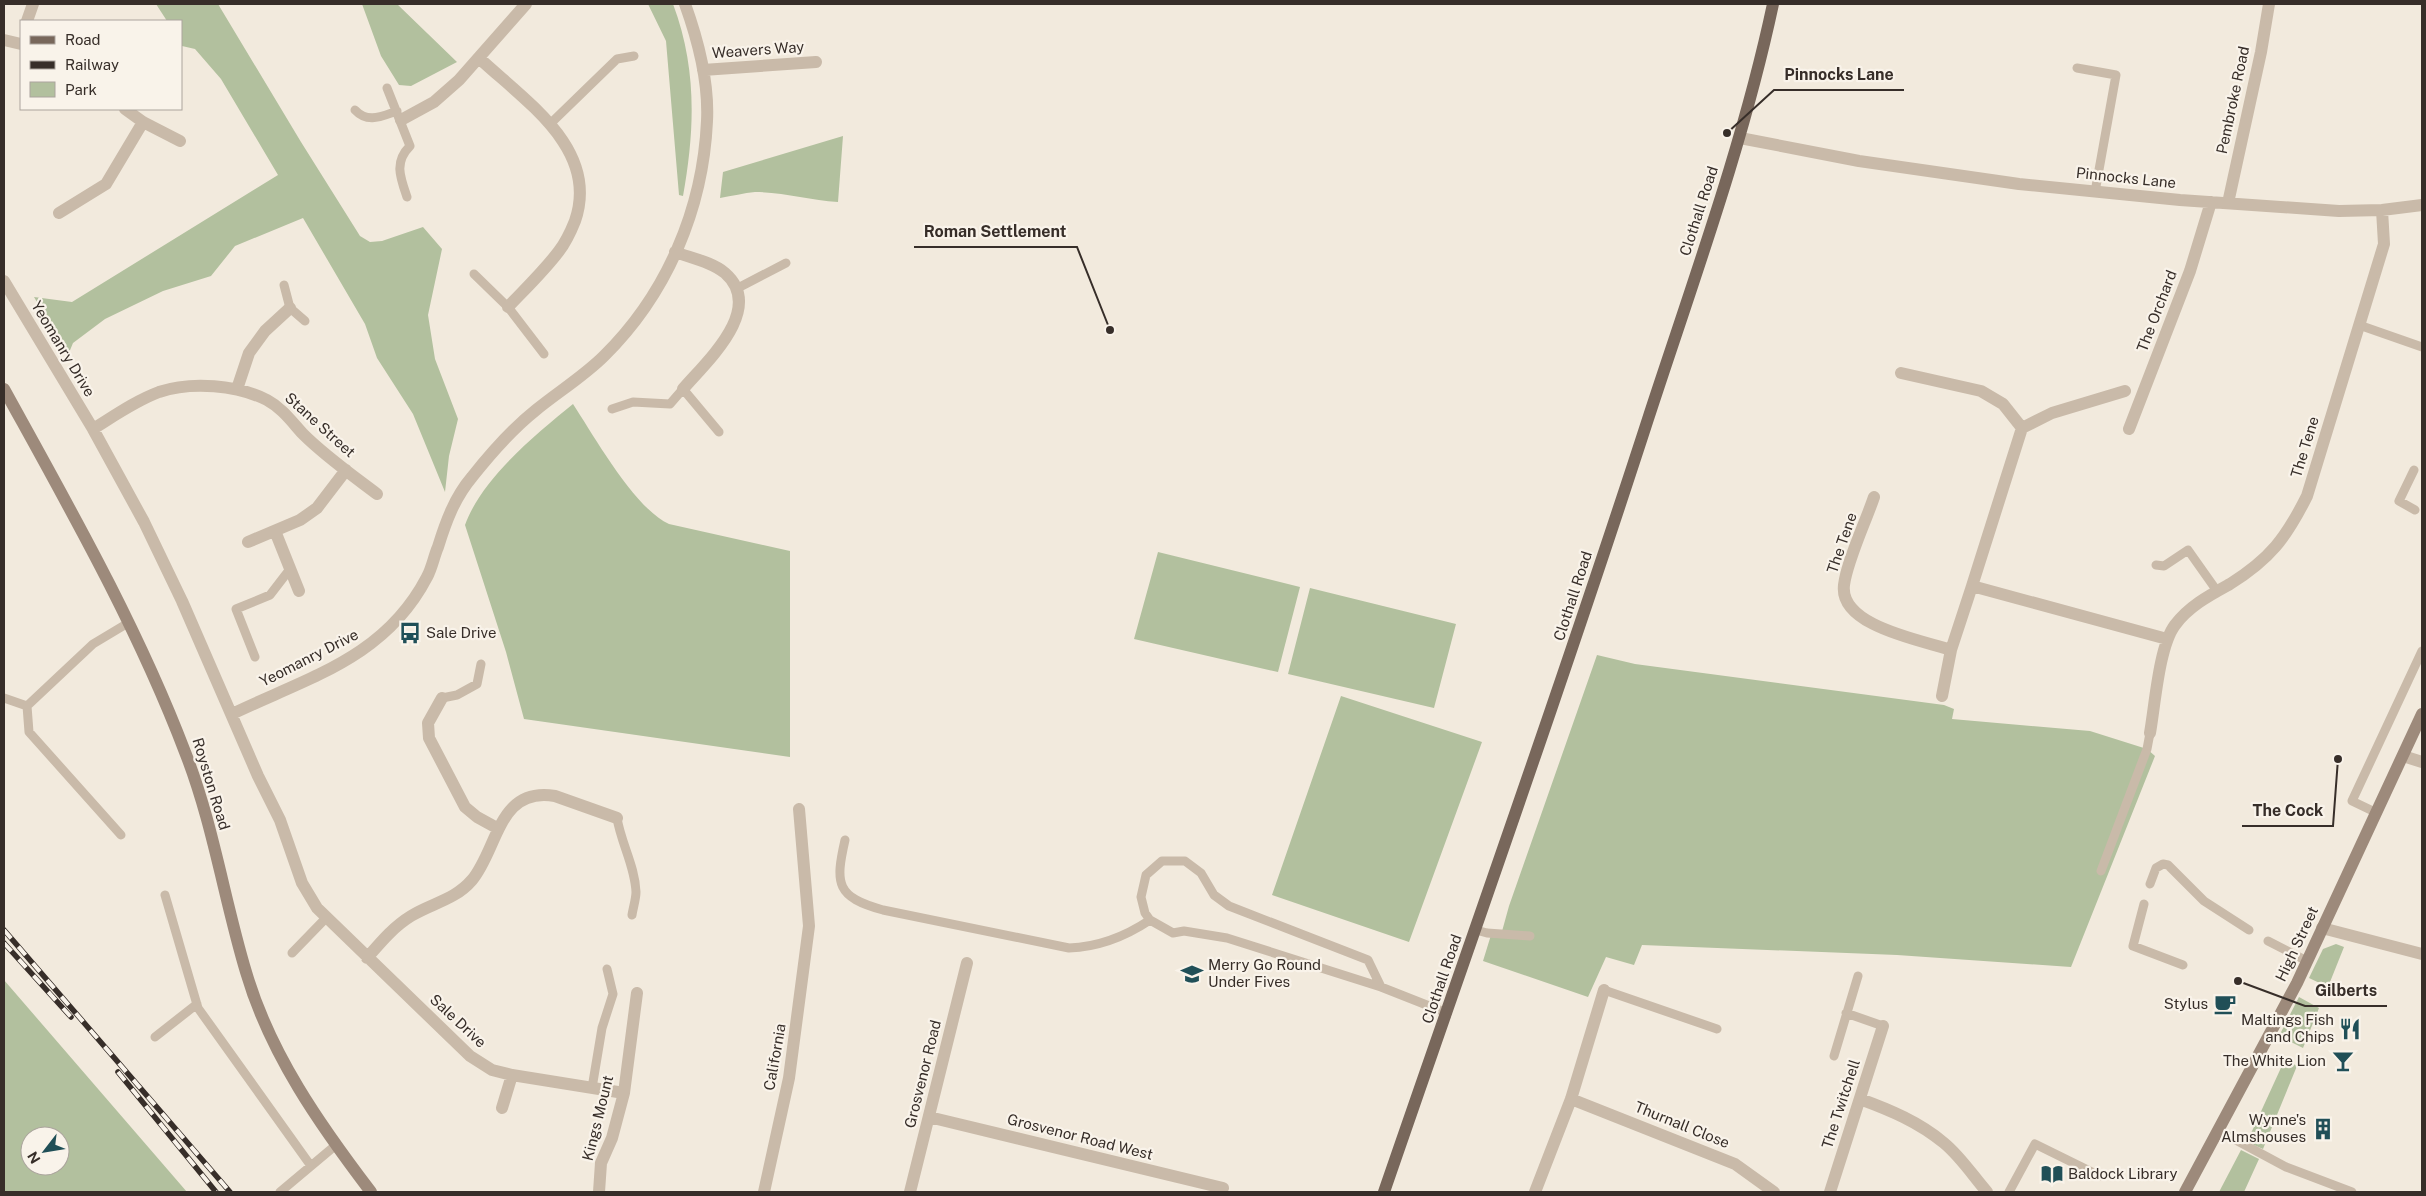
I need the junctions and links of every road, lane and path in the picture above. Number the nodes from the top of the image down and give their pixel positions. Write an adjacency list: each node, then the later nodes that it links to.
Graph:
1 (33, 4): 6 (street)
2 (526, 4): 10 (street)
3 (685, 4): 13 (street, Yeomanry Drive)
4 (1774, 4): 20 (main road, Clothall Road)
5 (2269, 4): 25 (street, Pembroke Road)
6 (26, 20)
7 (4, 40): 8 (street)
8 (20, 41)
9 (634, 56): 19 (lane)
10 (480, 58): 17 (street); 19 (street)
11 (816, 62): 13 (street, Weavers Way)
12 (2077, 68): 22 (lane)
13 (703, 70): 29 (street, Yeomanry Drive)
14 (387, 88): 17 (lane)
15 (126, 110): 18 (street)
16 (355, 110): 17 (lane)
17 (399, 115): 23 (lane)
18 (143, 122): 21 (street); 28 (street)
19 (550, 124): 35 (street)
20 (1740, 138): 22 (street, Pinnocks Lane); 92 (main road, Clothall Road)
21 (180, 141)
22 (2095, 192): 24 (street, Pinnocks Lane)
23 (408, 197)
24 (2211, 202): 25 (street, Pinnocks Lane); 49 (street, The Orchard)
25 (2228, 203): 27 (street, Pinnocks Lane)
26 (2422, 205): 27 (street, Pinnocks Lane)
27 (2382, 210): 38 (street, The Tene)
28 (59, 213)
29 (676, 252): 34 (street); 73 (street, Yeomanry Drive)
30 (786, 263): 34 (lane)
31 (474, 274): 35 (lane)
32 (4, 281): 48 (street, Yeomanry Drive)
33 (284, 285): 36 (lane)
34 (736, 289): 44 (street)
35 (508, 307): 40 (lane)
36 (290, 308): 37 (lane); 43 (street)
37 (305, 320)
38 (2358, 325): 39 (lane); 62 (street, The Tene)
39 (2422, 347)
40 (544, 354)
41 (1901, 373): 47 (street)
42 (4, 389): 63 (main road, Royston Road)
43 (237, 389): 48 (street, Stane Street); 51 (street, Stane Street)
44 (683, 389): 46 (lane); 50 (lane)
45 (2125, 390): 47 (street)
46 (612, 408)
47 (2022, 428): 60 (street)
48 (93, 429): 73 (street, Yeomanry Drive)
49 (2129, 429)
50 (719, 432)
51 (346, 470): 53 (street, Stane Street); 56 (street)
52 (2414, 470): 55 (lane)
53 (377, 494)
54 (1874, 497): 65 (street, The Tene)
55 (2415, 510)
56 (275, 531): 57 (street); 59 (street)
57 (248, 542)
58 (2156, 565): 62 (lane)
59 (290, 569): 61 (street); 67 (lane)
60 (1972, 586): 64 (street); 65 (street)
61 (298, 591)
62 (2216, 591): 64 (street, The Tene)
63 (128, 623): 72 (lane); 122 (main road, Royston Road)
64 (2167, 639): 75 (street, The Tene)
65 (1951, 650): 69 (street)
66 (2422, 651): 79 (lane)
67 (255, 657)
68 (481, 664): 71 (lane)
69 (1942, 696)
70 (4, 698): 72 (lane)
71 (442, 698): 81 (street)
72 (27, 706): 82 (lane)
73 (232, 714): 89 (street, Sale Drive)
74 (2422, 714): 76 (main road, High Street)
75 (2150, 732): 84 (lane)
76 (2403, 756): 77 (street); 79 (main road, High Street)
77 (2422, 762)
78 (799, 809): 129 (street, California)
79 (2377, 813): 91 (main road, High Street)
80 (617, 818): 81 (street); 88 (lane)
81 (497, 828): 98 (street)
82 (121, 835)
83 (845, 840): 90 (lane)
84 (2101, 871)
85 (2150, 884): 93 (lane)
86 (165, 895): 107 (lane)
87 (2144, 904): 101 (lane)
88 (632, 915)
89 (326, 918): 96 (lane); 98 (street, Sale Drive)
90 (1150, 920): 104 (lane); 104 (lane)
91 (2322, 928): 97 (street); 99 (main road, High Street)
92 (1476, 930): 94 (lane); 108 (main road, Clothall Road)
93 (2249, 930)
94 (1530, 936)
95 (2268, 941): 99 (lane)
96 (292, 953)
97 (2422, 954)
98 (367, 958): 114 (street, Sale Drive)
99 (2307, 961): 121 (main road, High Street)
100 (967, 963): 120 (street, Grosvenor Road)
101 (2183, 965)
102 (607, 969): 115 (lane)
103 (1858, 976): 109 (lane)
104 (1380, 987): 108 (lane)
105 (1604, 990): 111 (lane); 117 (street)
106 (637, 993): 116 (street, Kings Mount)
107 (197, 1004): 112 (lane); 123 (lane)
108 (1447, 1013): 131 (main road, Clothall Road)
109 (1846, 1013): 110 (lane); 113 (lane)
110 (1883, 1026): 118 (street, The Twitchell)
111 (1717, 1028)
112 (155, 1037)
113 (1834, 1056)
114 (512, 1075): 115 (street, Sale Drive); 119 (street)
115 (592, 1088): 116 (street, Sale Drive)
116 (624, 1093): 128 (street, Kings Mount)
117 (1571, 1098): 132 (street); 133 (street, Thurnall Close)
118 (1860, 1099): 134 (street, The Twitchell); 135 (street)
119 (502, 1108)
120 (929, 1117): 125 (street, Grosvenor Road West); 130 (street, Grosvenor Road)
121 (2219, 1131): 137 (main road, High Street); 138 (lane)
122 (336, 1145): 123 (lane); 127 (main road, Royston Road)
123 (311, 1166): 126 (lane)
124 (2100, 1176): 136 (lane)
125 (1223, 1188)
126 (280, 1192)
127 (371, 1192)
128 (599, 1192)
129 (764, 1192)
130 (910, 1192)
131 (1384, 1192)
132 (1535, 1192)
133 (1774, 1192)
134 (1830, 1192)
135 (1987, 1192)
136 (2009, 1192)
137 (2185, 1192)
138 (2352, 1192)

